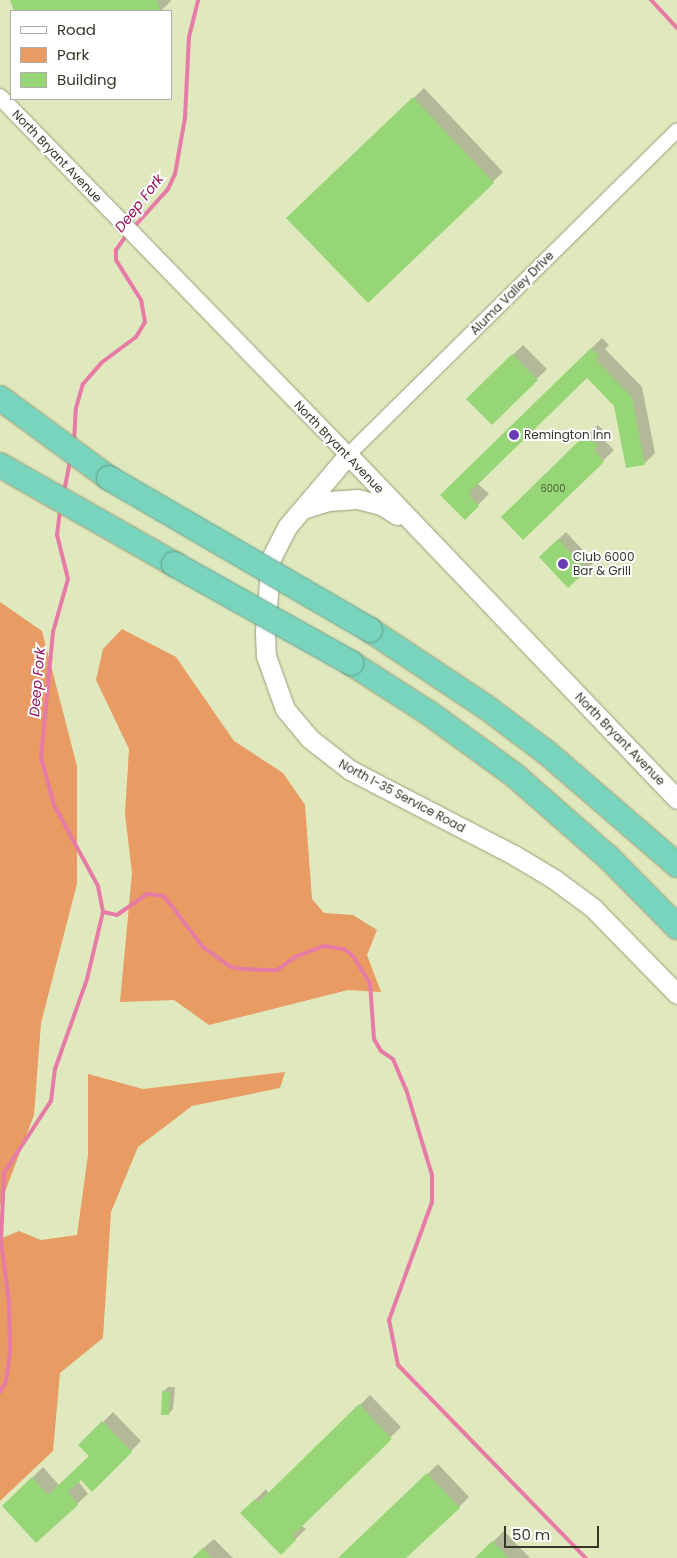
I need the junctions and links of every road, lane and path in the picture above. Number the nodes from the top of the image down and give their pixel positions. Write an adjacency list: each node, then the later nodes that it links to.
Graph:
1 (0, 97): 5 (street, North Bryant Avenue)
2 (677, 131): 5 (street, Aluma Valley Drive)
3 (0, 398): 7 (highway)
4 (0, 413): 7 (highway)
5 (348, 455): 8 (main road, North I-35 Service Road); 9 (main road, North Bryant Avenue)
6 (0, 465): 12 (highway, bridge)
7 (109, 478): 11 (highway, bridge)
8 (306, 508): 9 (main road); 13 (main road, North I-35 Service Road)
9 (420, 531): 10 (main road, North Bryant Avenue)
10 (677, 799)
11 (677, 865)
12 (677, 927)
13 (677, 994)

